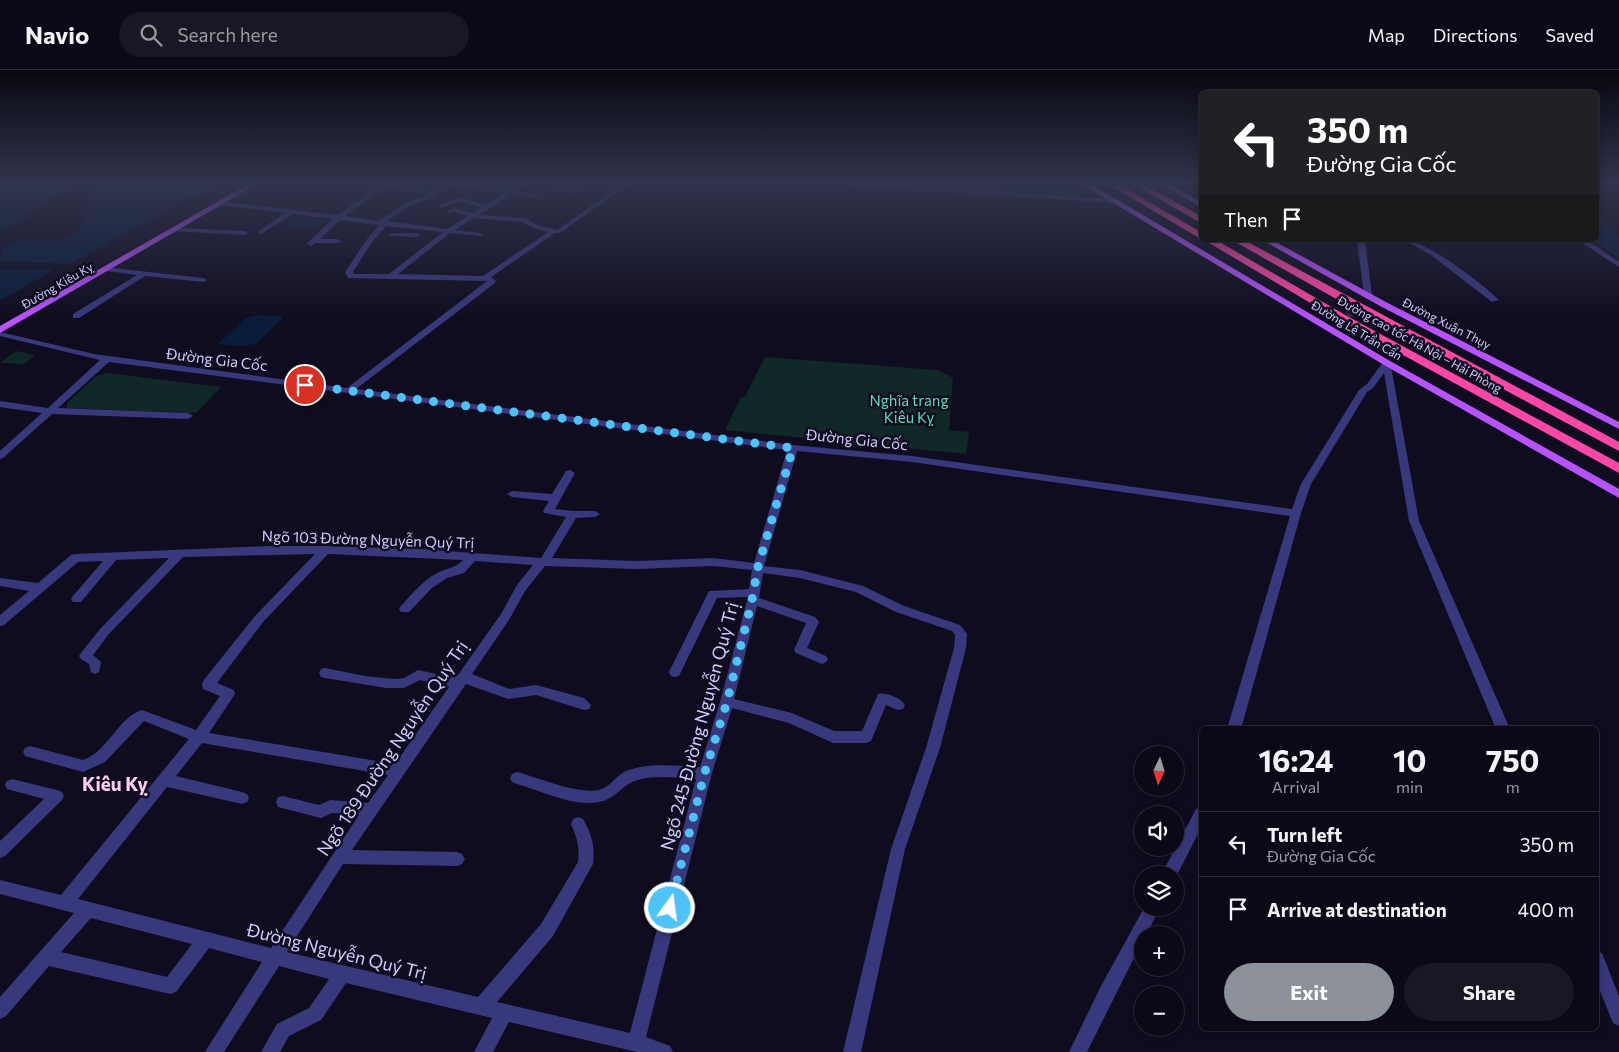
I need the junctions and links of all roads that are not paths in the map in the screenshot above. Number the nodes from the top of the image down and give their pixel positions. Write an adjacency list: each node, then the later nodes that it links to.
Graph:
1 (267, 229): 12 (street)
2 (326, 229): 18 (street)
3 (378, 229): 30 (street)
4 (423, 229): 17 (street)
5 (431, 229): 11 (street)
6 (452, 229): 11 (street)
7 (541, 229): 13 (street)
8 (564, 229): 13 (street)
9 (1161, 229): 39 (main road, Đường Lê Trần Cẩn)
10 (174, 230): 14 (street); 28 (main road, Đường Kiêu Kỵ)
11 (449, 231): 16 (street); 30 (street)
12 (262, 232)
13 (552, 232): 31 (street)
14 (245, 233)
15 (393, 235): 17 (street)
16 (480, 235)
17 (416, 236): 19 (street)
18 (337, 242)
19 (409, 242)
20 (1211, 242): 53 (highway, Đường cao tốc Hà Nội – Hải Phòng)
21 (1242, 242): 49 (highway)
22 (1242, 242): 50 (highway, Đường cao tốc Hà Nội – Hải Phòng)
23 (1270, 242): 33 (main road, Đường Xuân Thụy)
24 (1361, 242): 33 (street)
25 (1412, 242): 34 (street)
26 (1585, 242): 27 (street)
27 (1619, 264)
28 (107, 269): 29 (street); 40 (main road, Đường Kiêu Kỵ)
29 (144, 274): 32 (street); 37 (street)
30 (390, 277): 31 (street)
31 (485, 278): 44 (street)
32 (204, 280)
33 (1368, 296): 35 (main road, Đường Xuân Thụy)
34 (1495, 300)
35 (1383, 304): 36 (main road); 48 (main road, Đường Xuân Thụy)
36 (1369, 308)
37 (76, 316)
38 (1335, 317): 39 (main road)
39 (1318, 321): 42 (main road, Đường Lê Trần Cẩn)
40 (0, 332): 41 (street, Đường Gia Cốc)
41 (107, 359): 44 (street, Đường Gia Cốc); 46 (street)
42 (1386, 363): 43 (street); 43 (street); 56 (main road, Đường Lê Trần Cẩn)
43 (1381, 390): 58 (street); 82 (street)
44 (348, 391): 51 (street, Đường Gia Cốc)
45 (0, 404): 46 (street)
46 (50, 411): 47 (street); 52 (street)
47 (188, 416)
48 (1619, 426)
49 (1619, 442)
50 (1619, 447)
51 (793, 448): 58 (street, Đường Gia Cốc); 66 (street, Ngõ 245 Đường Nguyễn Quý Trị)
52 (0, 456)
53 (1619, 469)
54 (570, 473): 57 (street)
55 (512, 494): 57 (street)
56 (1619, 494)
57 (556, 498): 60 (street)
58 (1296, 513): 81 (street)
59 (595, 514): 60 (street)
60 (573, 515): 65 (street, Ngõ 189 Đường Nguyễn Quý Trị)
61 (325, 550): 62 (street, Ngõ 103 Đường Nguyễn Quý Trị); 64 (street, Ngõ 103 Đường Nguyễn Quý Trị); 83 (street)
62 (179, 555): 63 (street, Ngõ 103 Đường Nguyễn Quý Trị); 74 (street)
63 (113, 556): 68 (street, Ngõ 103 Đường Nguyễn Quý Trị); 70 (street)
64 (473, 556): 65 (street, Ngõ 103 Đường Nguyễn Quý Trị); 71 (street)
65 (544, 561): 66 (street, Ngõ 103 Đường Nguyễn Quý Trị); 77 (street, Ngõ 189 Đường Nguyễn Quý Trị)
66 (759, 568): 69 (street, Ngõ 245 Đường Nguyễn Quý Trị); 117 (street, Ngõ 103 Đường Nguyễn Quý Trị)
67 (0, 582): 68 (street)
68 (40, 588): 72 (street, Ngõ 103 Đường Nguyễn Quý Trị)
69 (753, 597): 73 (street); 75 (street); 78 (street, Ngõ 245 Đường Nguyễn Quý Trị)
70 (77, 600)
71 (405, 609)
72 (0, 622)
73 (822, 659)
74 (95, 669)
75 (675, 672)
76 (325, 673): 77 (street)
77 (461, 680): 79 (street); 85 (street, Ngõ 189 Đường Nguyễn Quý Trị)
78 (727, 702): 80 (street); 86 (street, Ngõ 245 Đường Nguyễn Quý Trị)
79 (584, 705)
80 (898, 705)
81 (1235, 726)
82 (1502, 726)
83 (199, 737): 84 (street); 85 (street); 88 (street)
84 (30, 752)
85 (398, 771): 92 (street, Ngõ 189 Đường Nguyễn Quý Trị)
86 (705, 772): 87 (street); 112 (street, Ngõ 245 Đường Nguyễn Quý Trị)
87 (516, 778)
88 (165, 780): 90 (street); 100 (street)
89 (12, 785): 95 (street)
90 (242, 798)
91 (283, 802): 92 (street)
92 (372, 810): 96 (street, Ngõ 189 Đường Nguyễn Quý Trị)
93 (1199, 818): 98 (street)
94 (578, 824): 108 (street)
95 (0, 850)
96 (339, 857): 97 (street); 104 (street, Ngõ 189 Đường Nguyễn Quý Trị)
97 (457, 860)
98 (1174, 866)
99 (0, 887): 100 (street, Đường Nguyễn Quý Trị)
100 (64, 904): 101 (street, Đường Nguyễn Quý Trị)
101 (87, 910): 103 (street, Đường Nguyễn Quý Trị); 105 (street)
102 (1148, 916): 118 (street)
103 (205, 940): 104 (street, Đường Nguyễn Quý Trị); 105 (street)
104 (275, 957): 107 (street, Đường Nguyễn Quý Trị); 113 (street, Ngõ 189 Đường Nguyễn Quý Trị)
105 (46, 958): 109 (street)
106 (1599, 967): 111 (street)
107 (342, 974): 108 (street, Đường Nguyễn Quý Trị); 114 (street)
108 (481, 1007): 110 (street, Đường Nguyễn Quý Trị)
109 (0, 1010)
110 (505, 1012): 112 (street, Đường Nguyễn Quý Trị); 115 (street)
111 (1619, 1017)
112 (636, 1043): 116 (street, Đường Nguyễn Quý Trị)
113 (214, 1052)
114 (270, 1052)
115 (483, 1052)
116 (664, 1052)
117 (852, 1052)
118 (1078, 1052)

